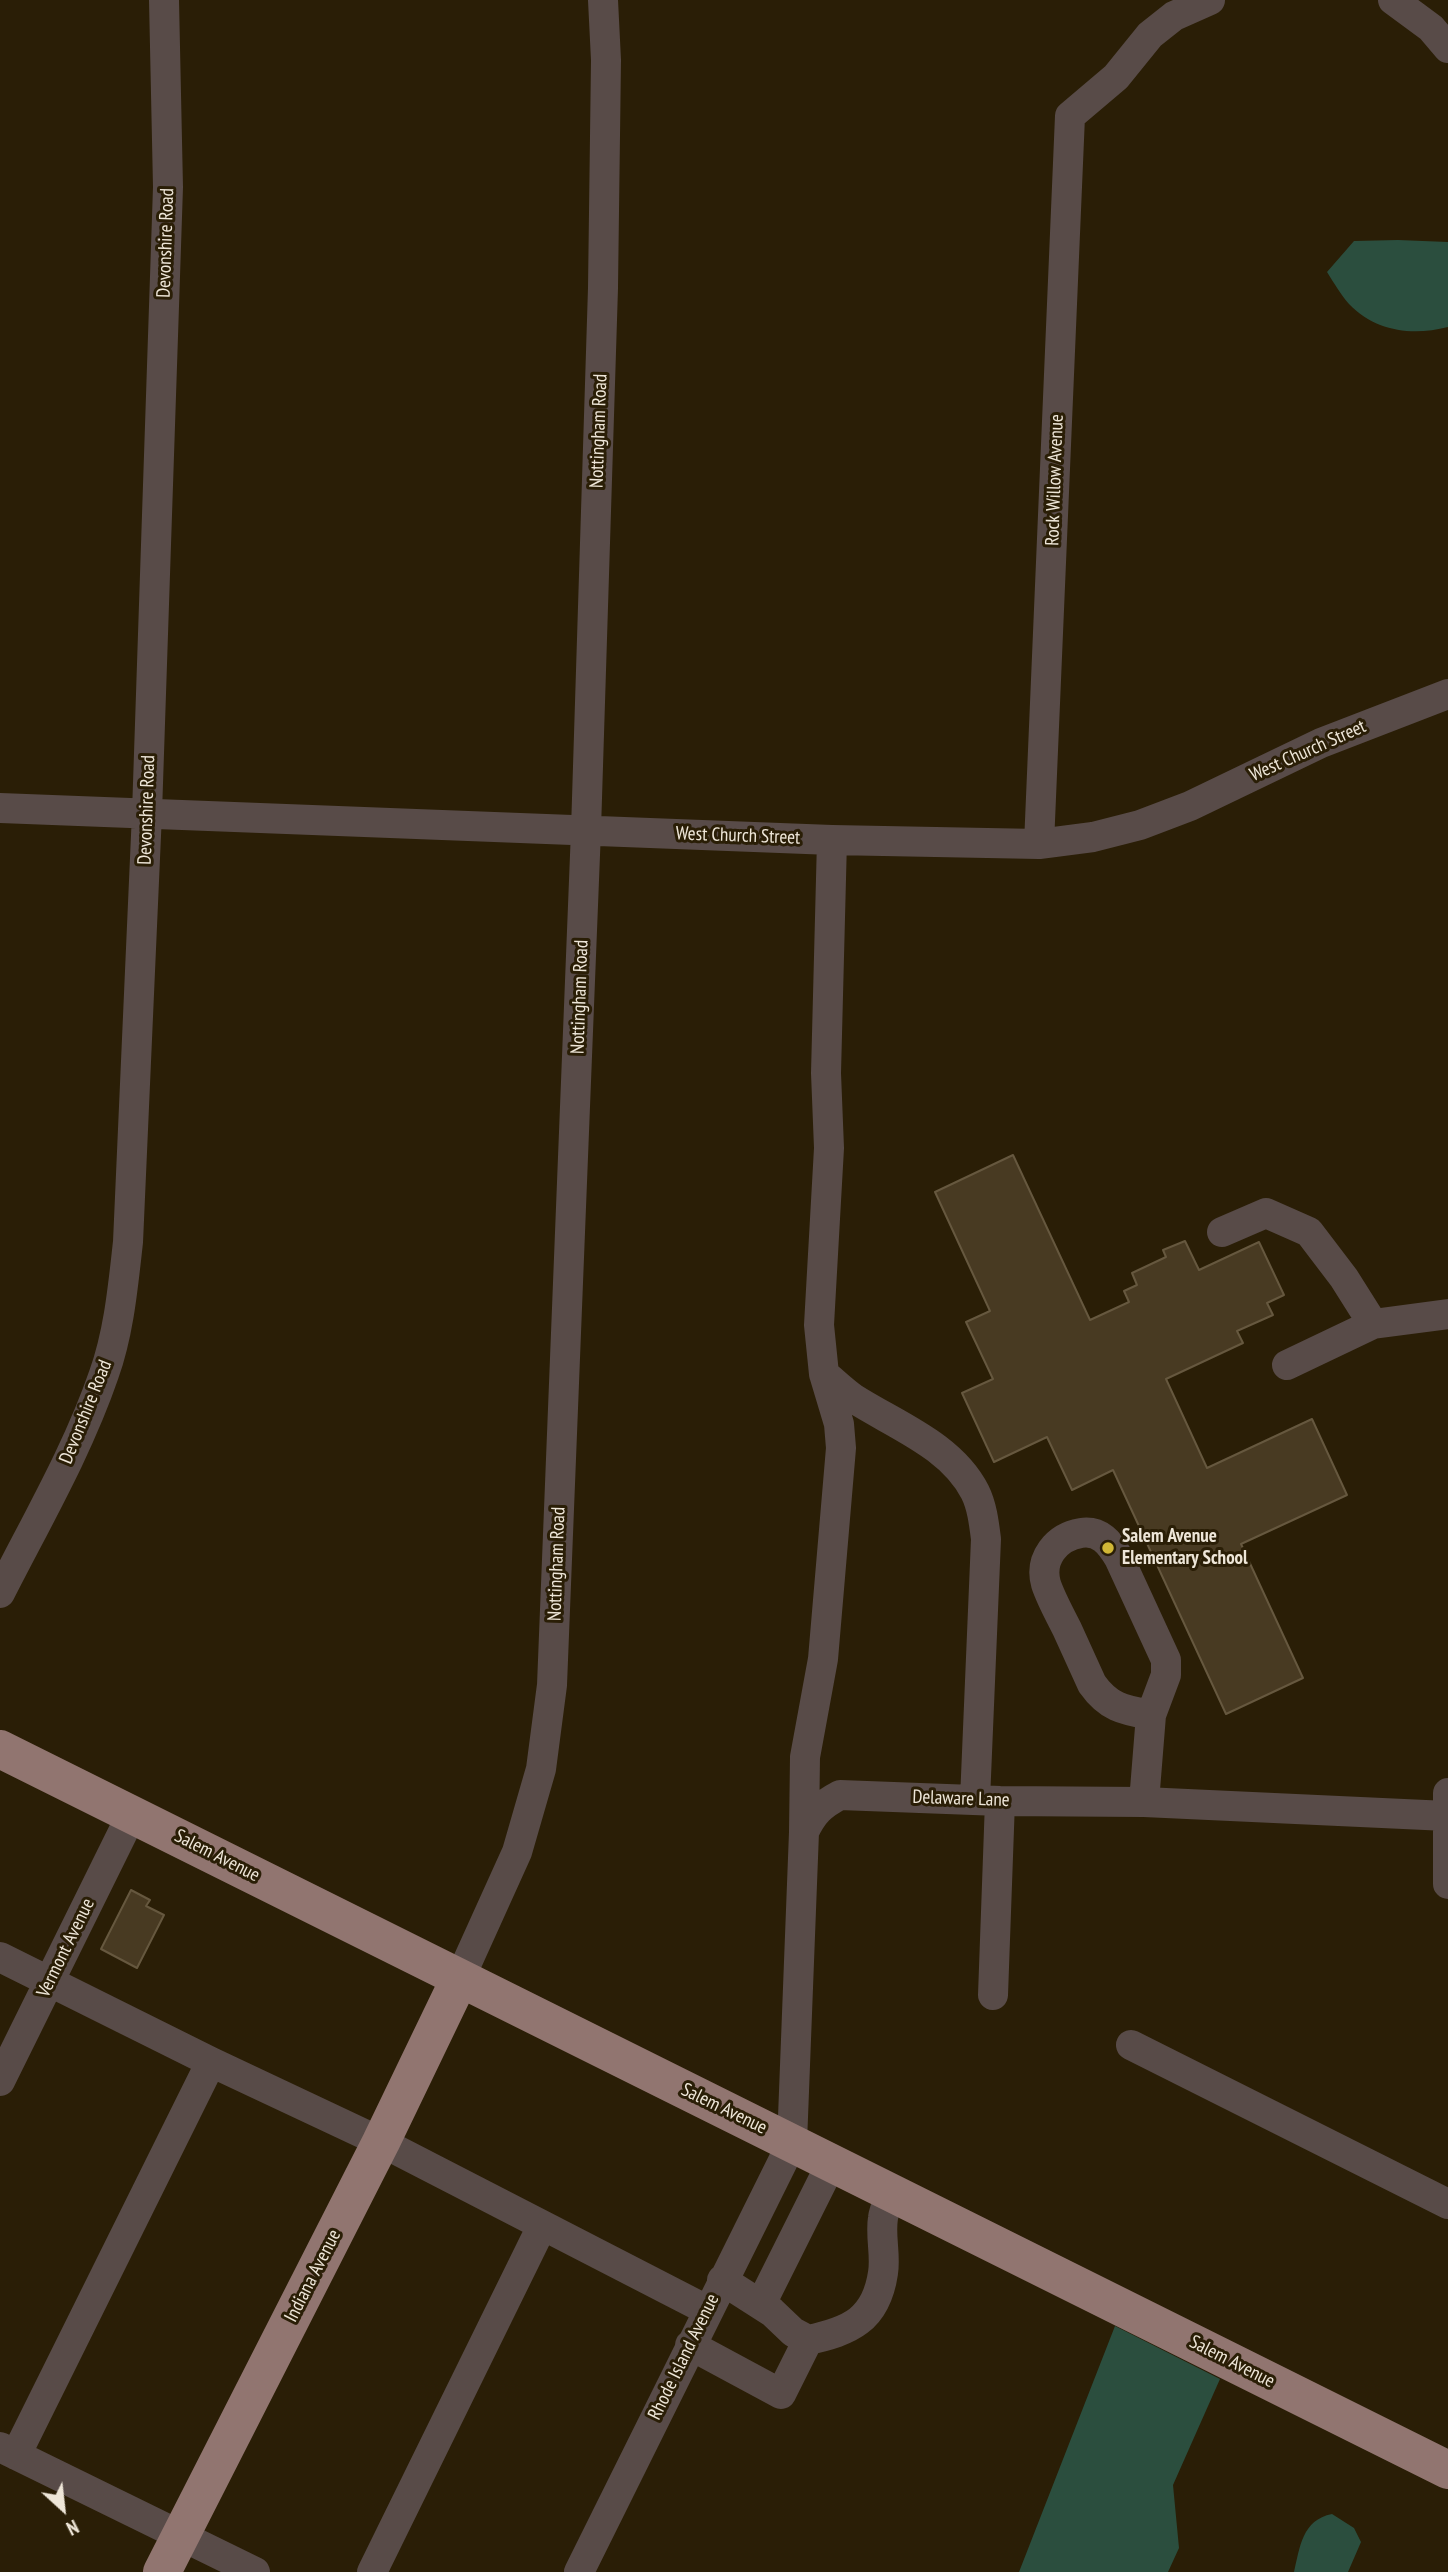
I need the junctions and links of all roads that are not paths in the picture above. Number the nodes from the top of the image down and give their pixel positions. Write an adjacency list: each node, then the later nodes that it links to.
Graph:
1 (164, 0): 8 (street, Devonshire Road)
2 (603, 0): 9 (street, Nottingham Road)
3 (1210, 0): 11 (street, Rock Willow Avenue)
4 (1393, 0): 5 (street)
5 (1448, 48)
6 (1448, 694): 11 (street, West Church Street)
7 (0, 808): 8 (street, West Church Street)
8 (147, 813): 9 (street, West Church Street); 17 (street, Devonshire Road)
9 (586, 830): 10 (street, West Church Street); 27 (street, Nottingham Road)
10 (832, 840): 11 (street, West Church Street); 16 (street)
11 (1039, 844)
12 (1222, 1232): 14 (street)
13 (1448, 1314): 14 (street)
14 (1373, 1324): 15 (street)
15 (1287, 1365)
16 (824, 1374): 20 (street); 24 (street)
17 (0, 1593)
18 (1151, 1715): 18 (street); 21 (street)
19 (0, 1749): 23 (main road, Salem Avenue)
20 (988, 1801): 21 (street, Delaware Lane); 24 (street, Delaware Lane); 29 (street)
21 (1144, 1802): 22 (street, Delaware Lane)
22 (1448, 1804): 25 (street)
23 (132, 1814): 27 (main road, Salem Avenue); 28 (street, Vermont Avenue)
24 (804, 1832): 34 (street)
25 (1448, 1884)
26 (0, 1956): 28 (street)
27 (460, 1978): 33 (main road, Indiana Avenue); 34 (main road, Salem Avenue)
28 (50, 1980): 31 (street); 32 (street, Vermont Avenue)
29 (993, 1995)
30 (1131, 2045): 37 (street)
31 (211, 2062): 33 (street); 44 (street)
32 (0, 2081)
33 (381, 2142): 38 (street); 46 (main road, Indiana Avenue)
34 (793, 2143): 35 (main road, Salem Avenue); 39 (street, Rhode Island Avenue)
35 (832, 2162): 36 (main road, Salem Avenue); 40 (street)
36 (892, 2192): 42 (street); 45 (main road, Salem Avenue)
37 (1448, 2204)
38 (542, 2226): 41 (street); 49 (street)
39 (722, 2280): 40 (street); 41 (street, Rhode Island Avenue)
40 (761, 2304): 42 (street)
41 (708, 2310): 43 (street, Rhode Island Avenue)
42 (808, 2340): 43 (street)
43 (690, 2345): 50 (street, Rhode Island Avenue)
44 (8, 2451): 46 (street)
45 (1448, 2470)
46 (183, 2536): 47 (main road, Indiana Avenue); 48 (street)
47 (162, 2572)
48 (255, 2572)
49 (372, 2572)
50 (579, 2572)

